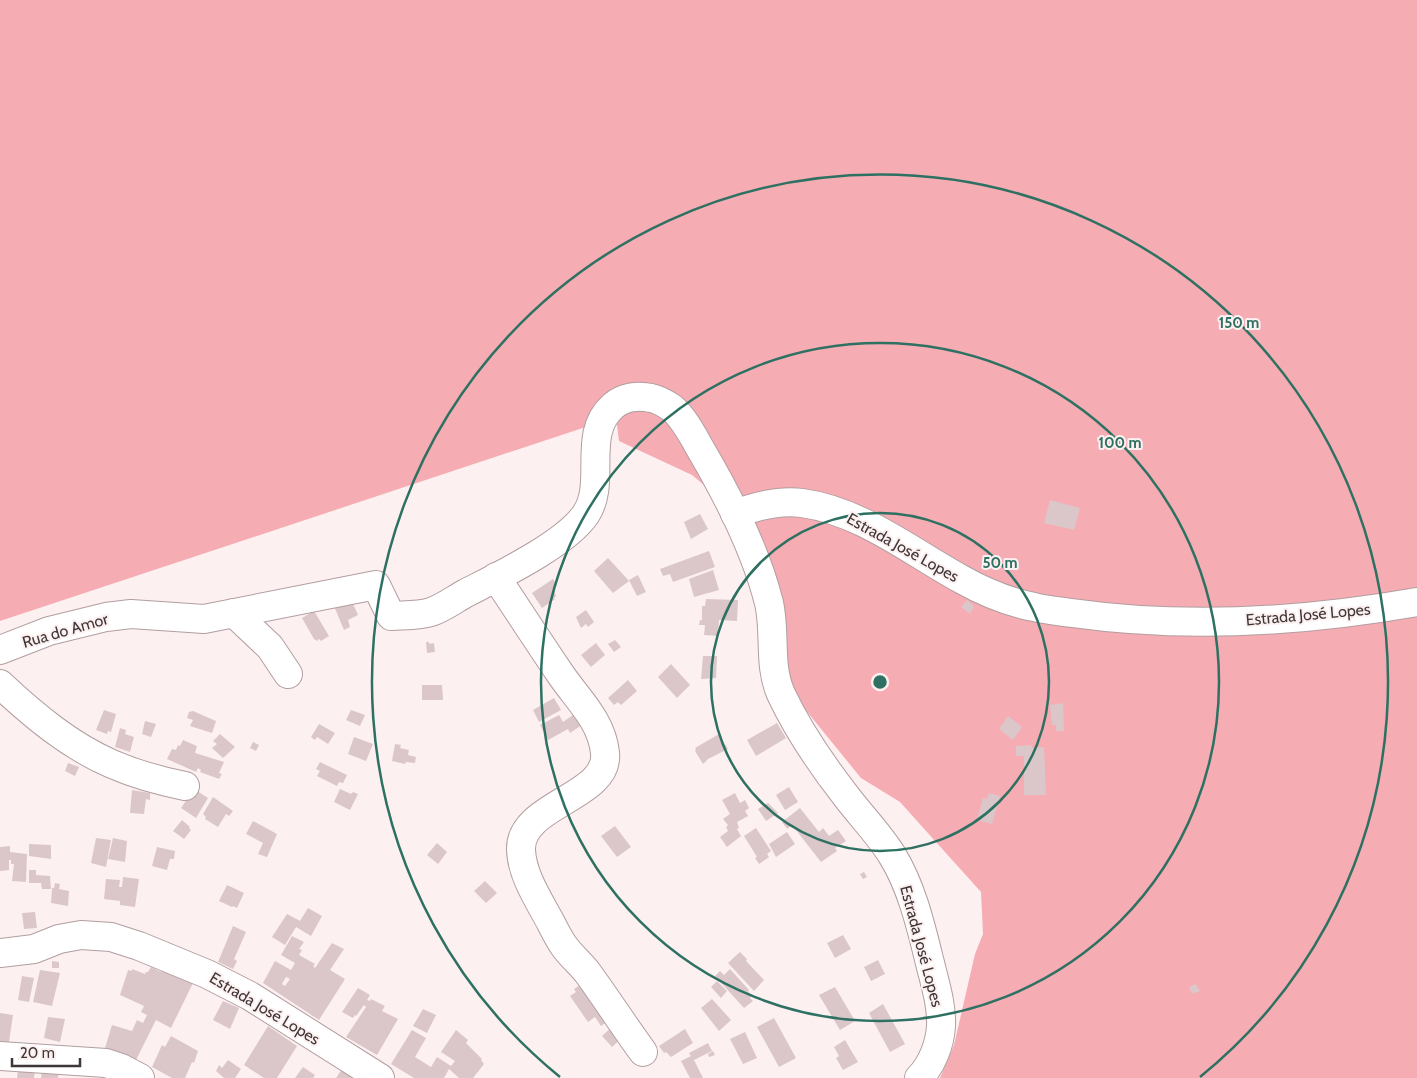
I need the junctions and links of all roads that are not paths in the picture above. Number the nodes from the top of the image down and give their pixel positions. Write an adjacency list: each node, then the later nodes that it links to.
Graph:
1 (735, 514): 2 (street); 3 (street, Estrada José Lopes); 14 (street, Estrada José Lopes)
2 (496, 578): 4 (street, Rua do Amor); 10 (street)
3 (1417, 602)
4 (234, 613): 5 (street, Rua do Amor); 6 (street)
5 (0, 650)
6 (288, 674)
7 (0, 684): 8 (street)
8 (185, 786)
9 (0, 954): 13 (street, Estrada José Lopes)
10 (643, 1052)
11 (0, 1056): 12 (street)
12 (140, 1078)
13 (380, 1078)
14 (919, 1078)

